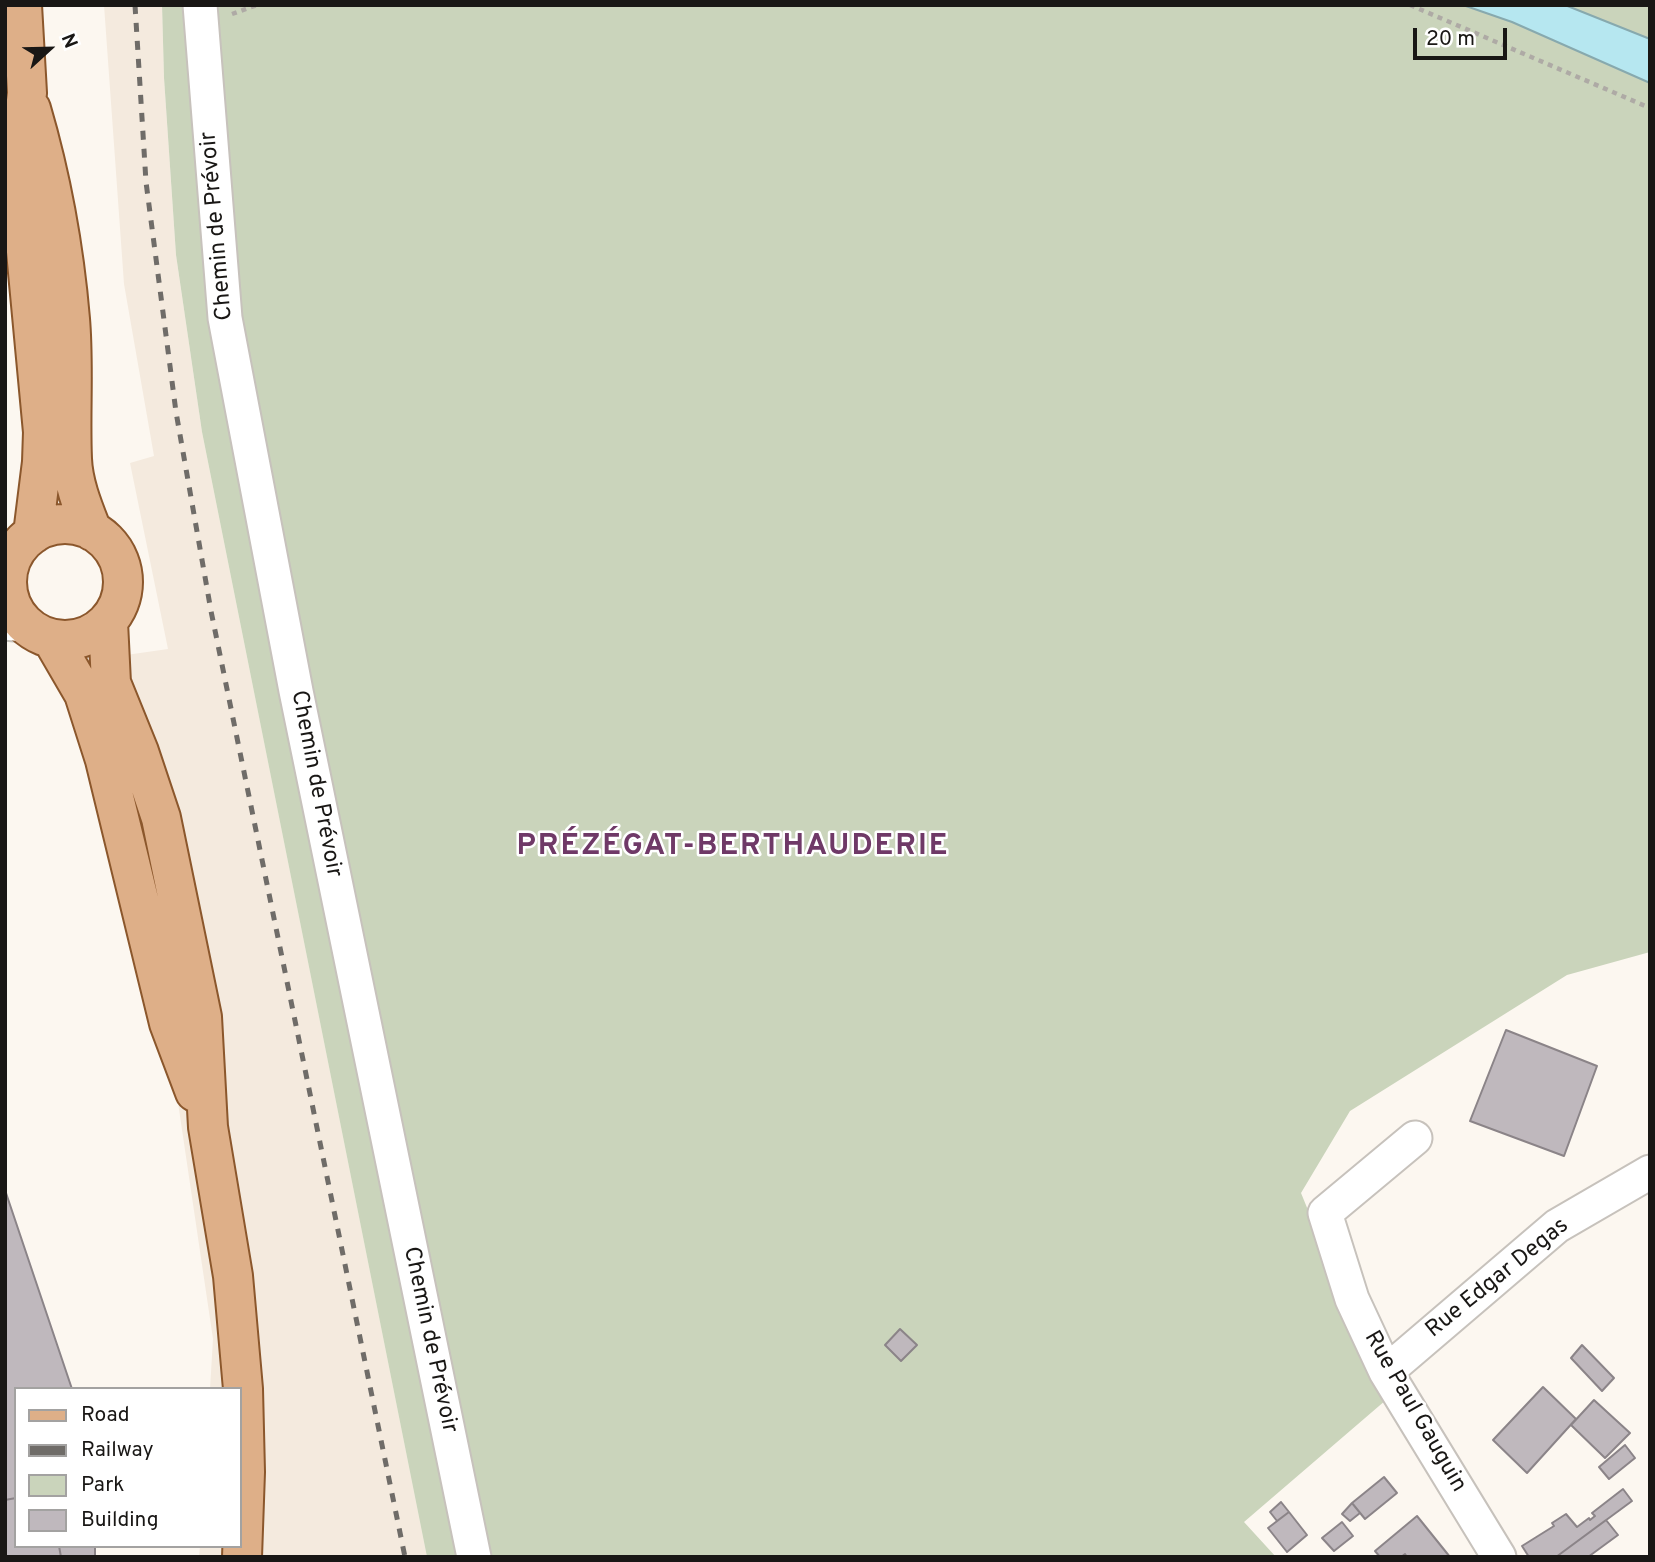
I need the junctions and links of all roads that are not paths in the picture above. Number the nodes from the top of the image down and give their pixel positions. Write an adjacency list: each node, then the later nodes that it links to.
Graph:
1 (22, 5): 3 (main road)
2 (200, 5): 14 (street, Chemin de Prévoir)
3 (27, 93): 4 (main road); 5 (main road)
4 (92, 531): 5 (main road); 7 (main road)
5 (33, 534): 6 (main road)
6 (7, 570): 8 (main road)
7 (108, 622): 8 (main road); 9 (main road)
8 (27, 629): 9 (main road)
9 (208, 1127): 13 (main road)
10 (1415, 1139): 12 (street, Rue Paul Gauguin)
11 (1650, 1172): 12 (street, Rue Edgar Degas)
12 (1386, 1372): 15 (street, Rue Paul Gauguin)
13 (242, 1557)
14 (474, 1557)
15 (1499, 1557)

